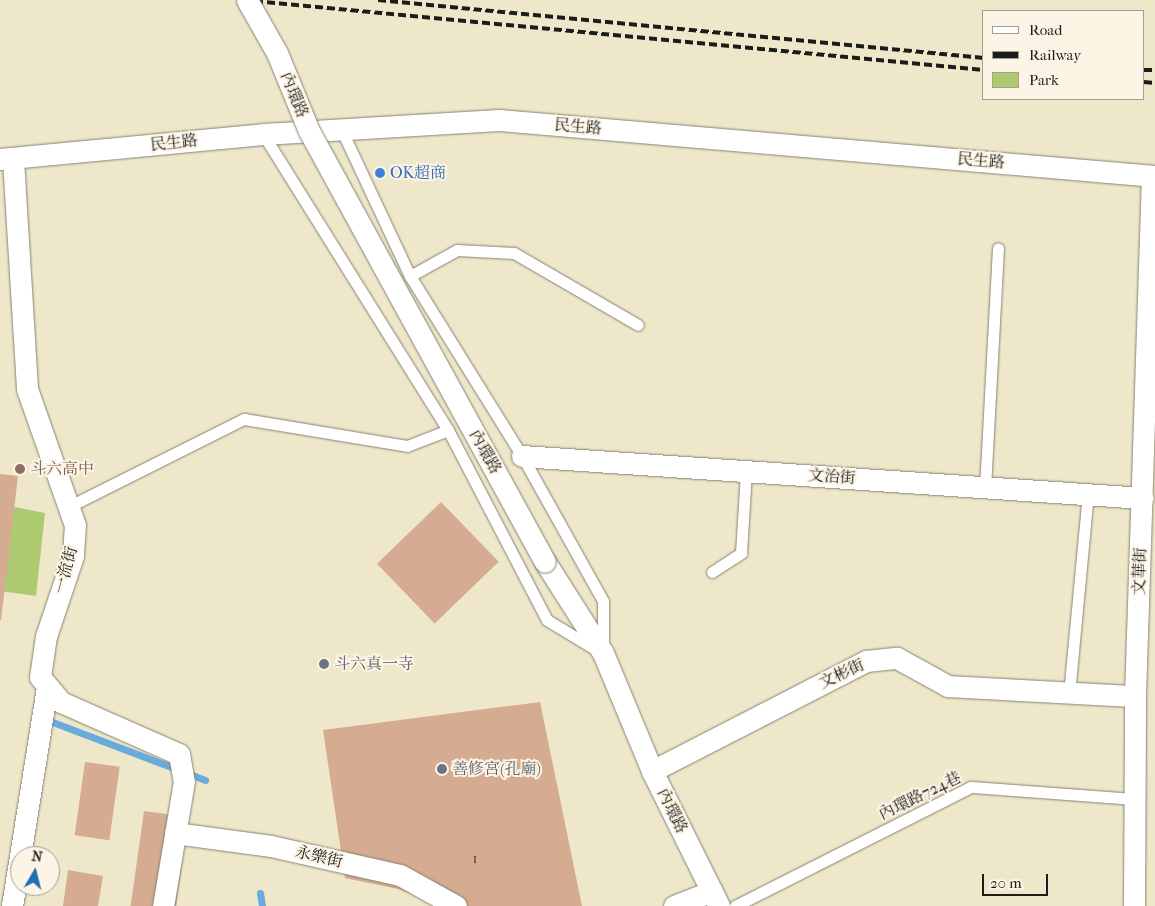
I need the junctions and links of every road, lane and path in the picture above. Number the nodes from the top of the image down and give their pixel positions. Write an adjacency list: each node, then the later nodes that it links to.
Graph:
1 (247, 0): 17 (street, 內環路, bridge)
2 (342, 131): 3 (street, 民生路); 5 (street, 民生路); 7 (lane)
3 (263, 134): 4 (street, 民生路); 9 (lane)
4 (6, 159): 15 (street, 一流街)
5 (1153, 176): 14 (street, 文華街)
6 (998, 248): 12 (lane)
7 (410, 276): 8 (lane); 10 (lane)
8 (638, 325)
9 (448, 430): 15 (lane); 17 (lane)
10 (522, 456): 11 (street, 文治街); 17 (lane)
11 (746, 471): 12 (street, 文治街); 16 (lane)
12 (985, 488): 13 (street, 文治街)
13 (1088, 494): 14 (street, 文治街); 19 (lane)
14 (1142, 498): 20 (street, 文華街)
15 (70, 506): 18 (street, 一流街)
16 (712, 572)
17 (603, 654): 21 (street, 內環路)
18 (47, 688): 23 (street); 25 (street)
19 (1069, 694): 20 (street, 文彬街); 21 (street, 文彬街)
20 (1135, 696): 22 (street, 文華街)
21 (652, 771): 24 (street, 內環路)
22 (1136, 799): 29 (lane, 內環路724巷); 30 (street, 文華街)
23 (175, 833): 26 (street); 27 (street, 永樂街)
24 (716, 899): 28 (street)
25 (12, 906)
26 (163, 906)
27 (456, 906)
28 (674, 906)
29 (735, 906)
30 (1134, 906)

